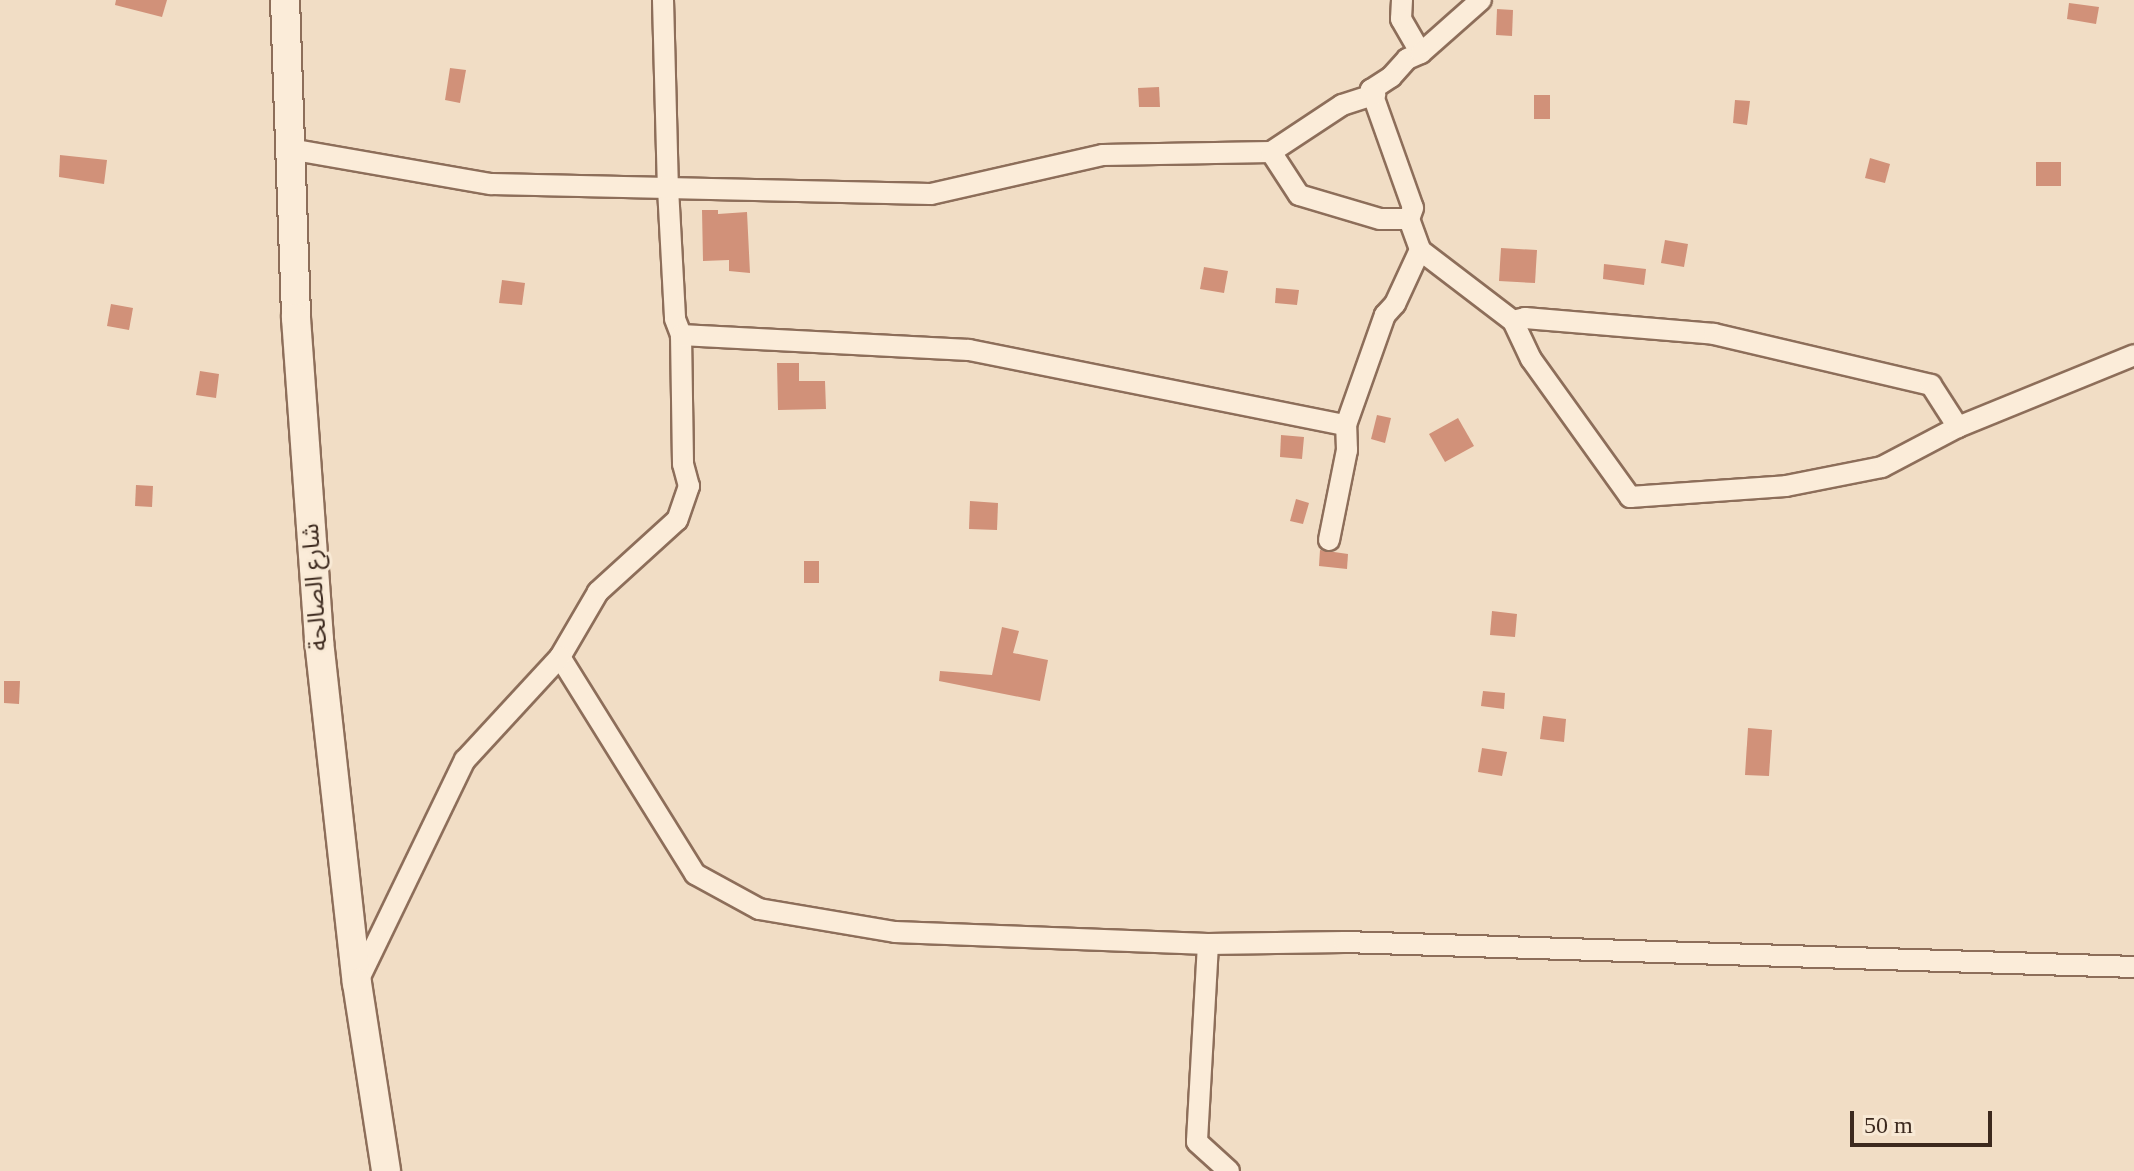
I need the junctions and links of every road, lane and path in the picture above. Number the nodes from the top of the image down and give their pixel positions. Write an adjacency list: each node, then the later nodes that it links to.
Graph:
1 (285, 0): 7 (main road, شارع الصالحة)
2 (663, 0): 9 (street)
3 (1402, 0): 5 (street)
4 (1481, 0): 5 (street)
5 (1421, 53): 6 (street)
6 (1372, 92): 8 (street); 10 (street)
7 (290, 149): 9 (street); 21 (main road, شارع الصالحة)
8 (1271, 152): 9 (street); 10 (street)
9 (668, 188): 13 (street)
10 (1409, 219): 11 (street)
11 (1420, 250): 12 (street); 15 (street)
12 (1513, 321): 16 (street); 16 (street)
13 (681, 335): 15 (street); 18 (street)
14 (2134, 355): 16 (street)
15 (1346, 425): 17 (street)
16 (1958, 427)
17 (1329, 540)
18 (560, 657): 19 (street); 21 (street)
19 (1208, 944): 20 (street); 23 (street)
20 (2134, 967)
21 (357, 983): 22 (main road, شارع الصالحة)
22 (386, 1171)
23 (1229, 1171)

